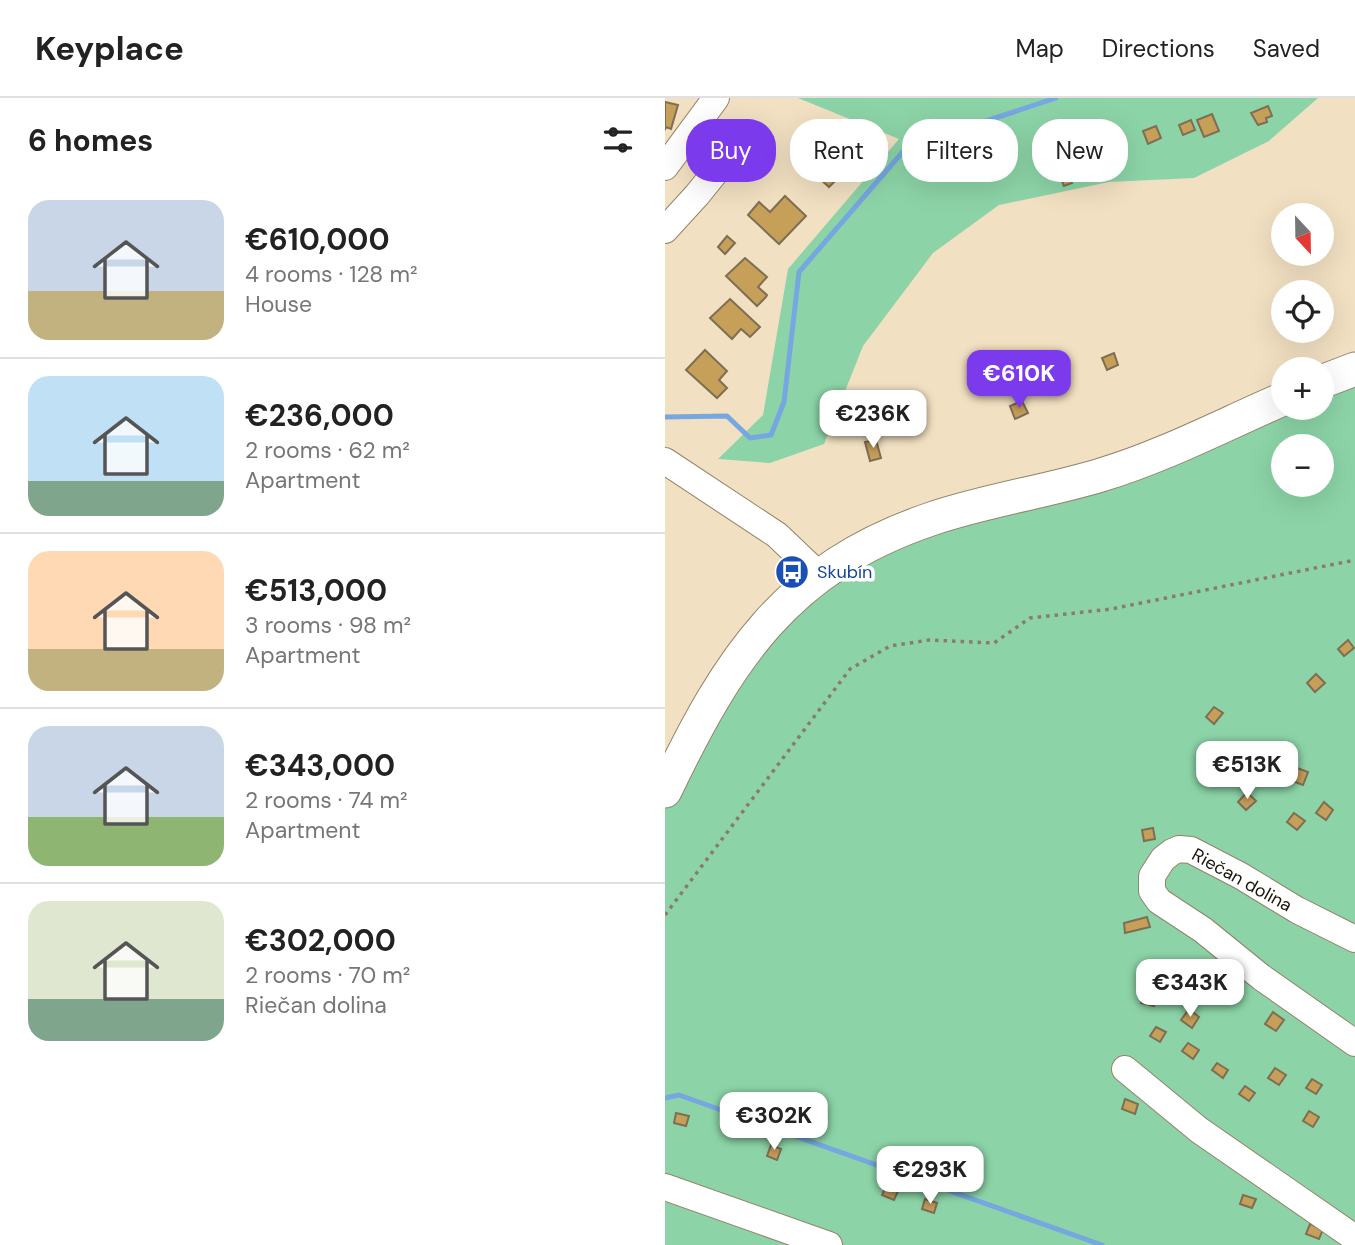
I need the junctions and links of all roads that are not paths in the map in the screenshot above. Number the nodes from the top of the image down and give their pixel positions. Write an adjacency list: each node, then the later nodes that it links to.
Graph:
1 (716, 98): 2 (street)
2 (665, 167)
3 (707, 182): 4 (street)
4 (665, 229)
5 (1355, 369): 6 (main road)
6 (1334, 378)
7 (1271, 404): 9 (main road)
8 (665, 461): 9 (street)
9 (820, 576): 10 (main road)
10 (665, 791)
11 (1355, 939): 12 (street, Riečan dolina)
12 (1355, 1043)
13 (1125, 1069): 15 (street)
14 (665, 1187): 16 (street)
15 (1355, 1238)
16 (829, 1245)

